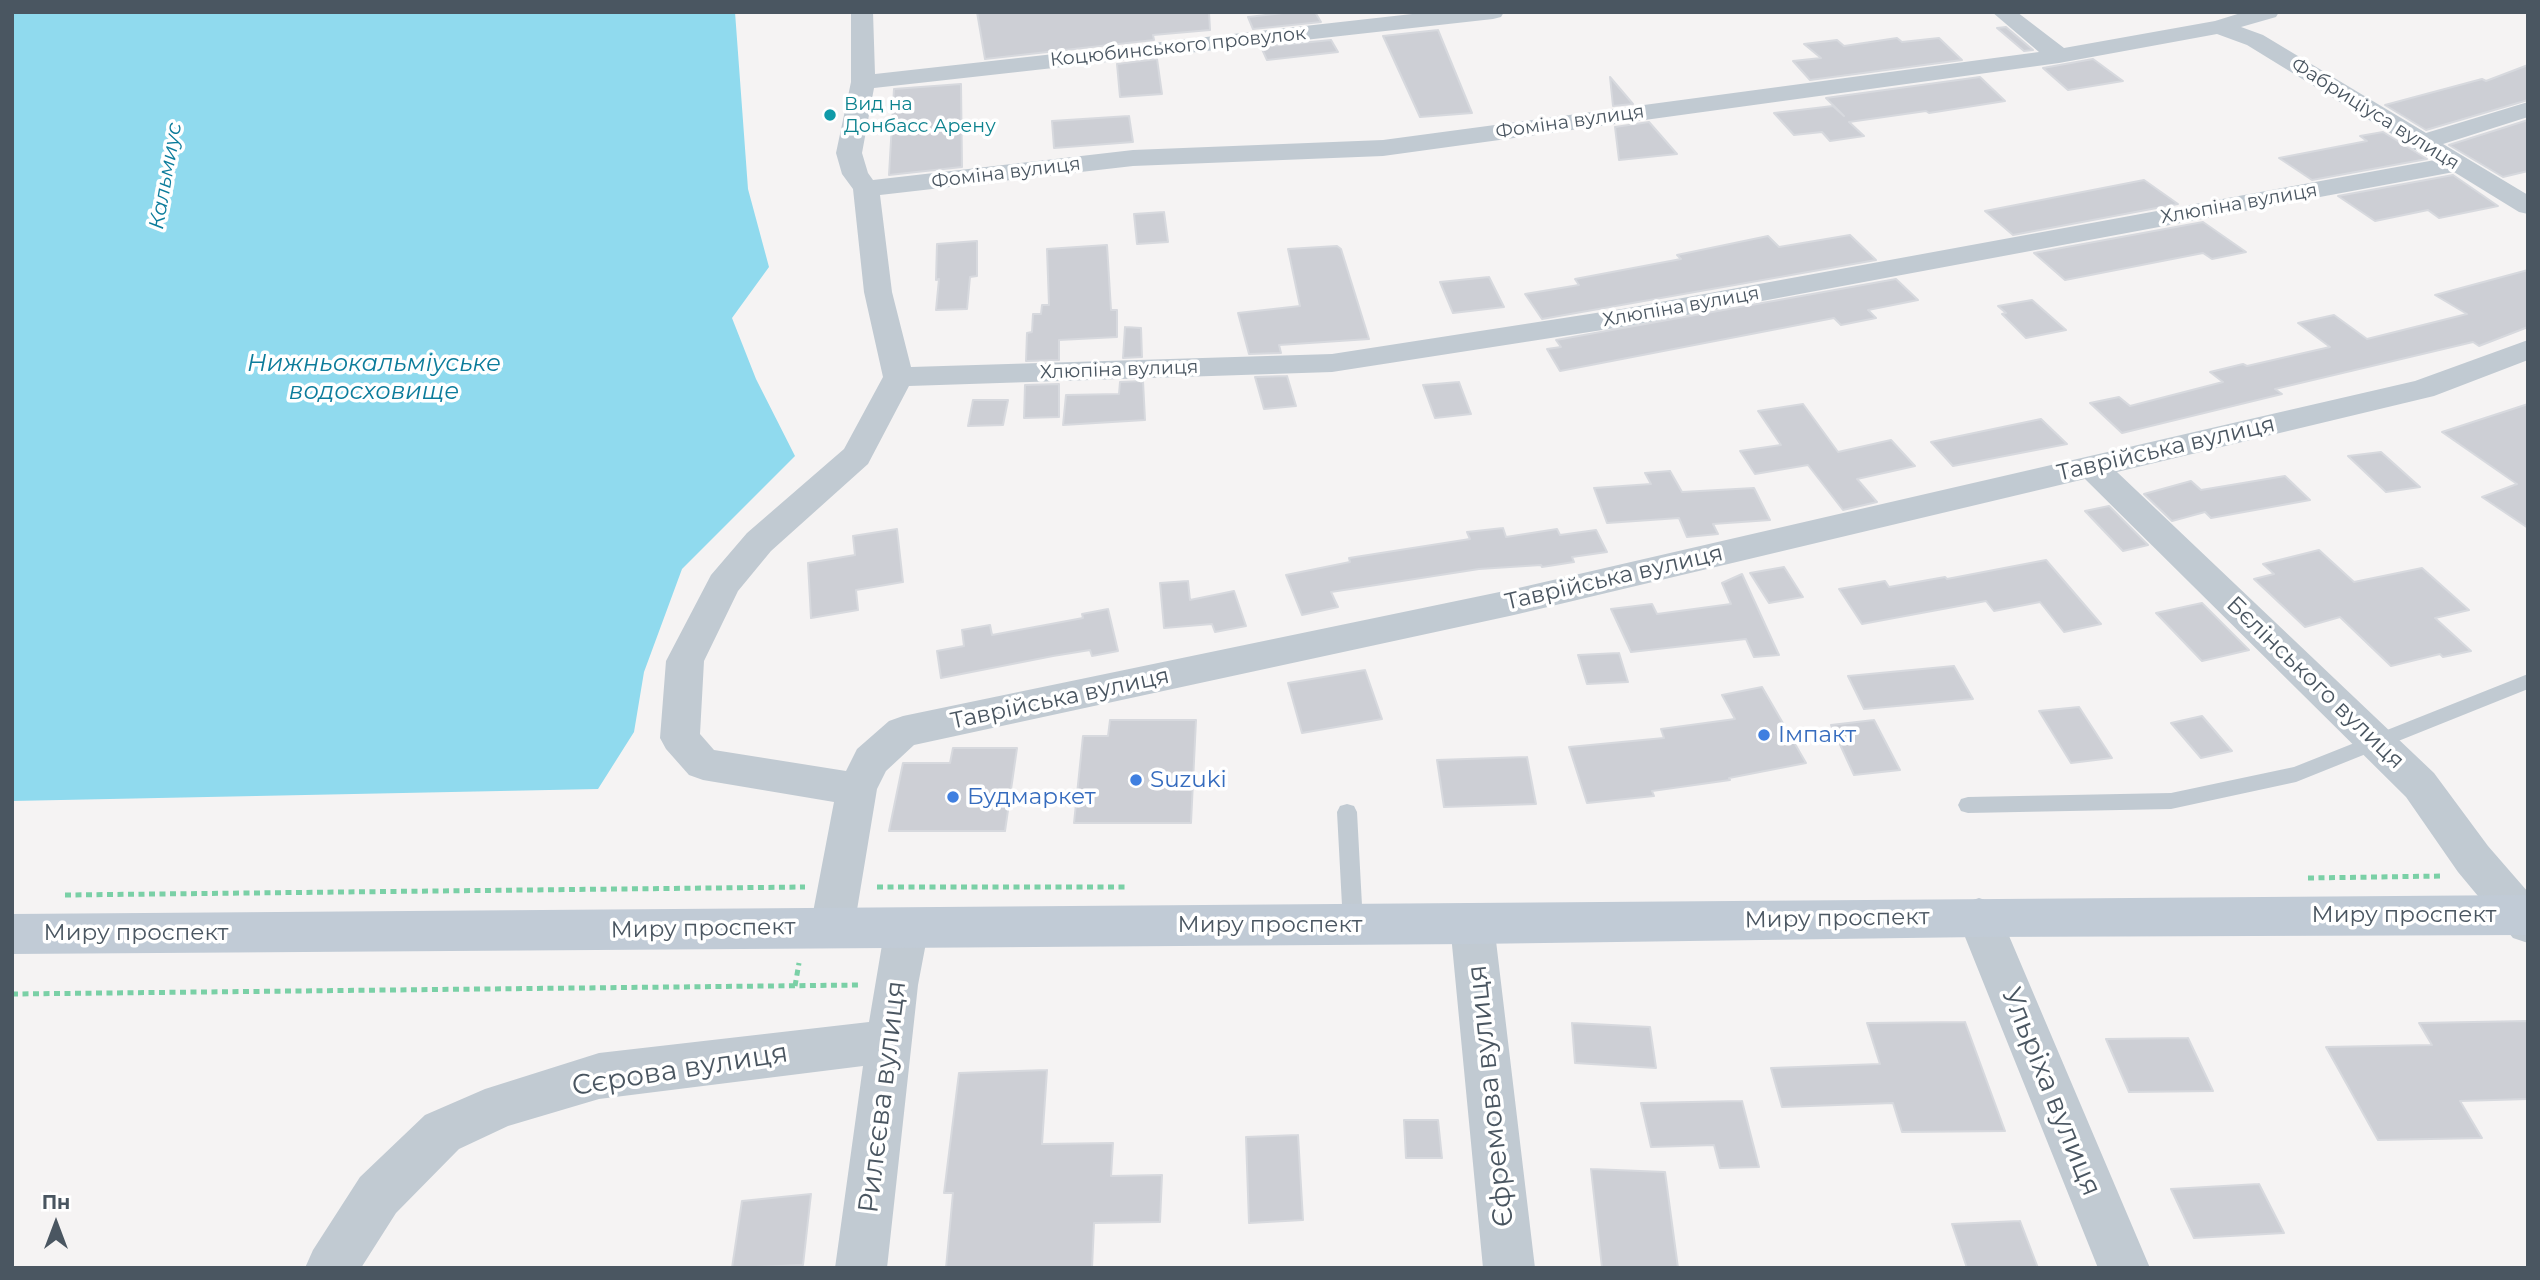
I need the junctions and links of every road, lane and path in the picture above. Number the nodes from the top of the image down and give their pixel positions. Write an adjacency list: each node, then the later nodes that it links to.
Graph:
1 (862, 12): 7 (street)
2 (1493, 12): 7 (street, Коцюбинського провулок)
3 (2003, 12): 6 (street)
4 (2268, 12): 5 (street, Фоміна вулиця)
5 (2219, 27): 6 (street, Фоміна вулиця); 9 (street, Фабриціуса вулиця)
6 (2059, 56): 11 (street, Фоміна вулиця)
7 (863, 82): 11 (street)
8 (2528, 109): 9 (street)
9 (2420, 142): 10 (street, Фабриціуса вулиця)
10 (2456, 164): 12 (street, Фабриціуса вулиця); 14 (street, Хлюпіна вулиця)
11 (866, 189): 14 (street)
12 (2528, 206)
13 (2528, 349): 15 (street, Таврійська вулиця)
14 (898, 377): 18 (street)
15 (2092, 467): 17 (street, Бєлінського вулиця); 18 (street, Таврійська вулиця)
16 (2528, 681): 17 (lane)
17 (2376, 742): 19 (lane); 22 (street, Бєлінського вулиця)
18 (857, 789): 25 (street, Таврійська вулиця)
19 (1968, 805)
20 (1347, 812): 23 (lane)
21 (1979, 917): 22 (main road, Миру проспект); 24 (main road, Миру проспект); 34 (street, Ульріха вулиця)
22 (2526, 918)
23 (1353, 924): 24 (main road, Миру проспект); 26 (main road, Миру проспект)
24 (1472, 924): 33 (street, Єфремова вулиця)
25 (832, 928): 26 (main road, Миру проспект); 27 (main road, Миру проспект)
26 (907, 928): 28 (street, Рилєєва вулиця)
27 (12, 934)
28 (896, 985): 29 (path); 30 (street, Рилєєва вулиця)
29 (12, 994)
30 (891, 1041): 31 (street, Сєрова вулиця); 32 (street, Рилєєва вулиця)
31 (331, 1268)
32 (861, 1268)
33 (1509, 1268)
34 (2123, 1268)

